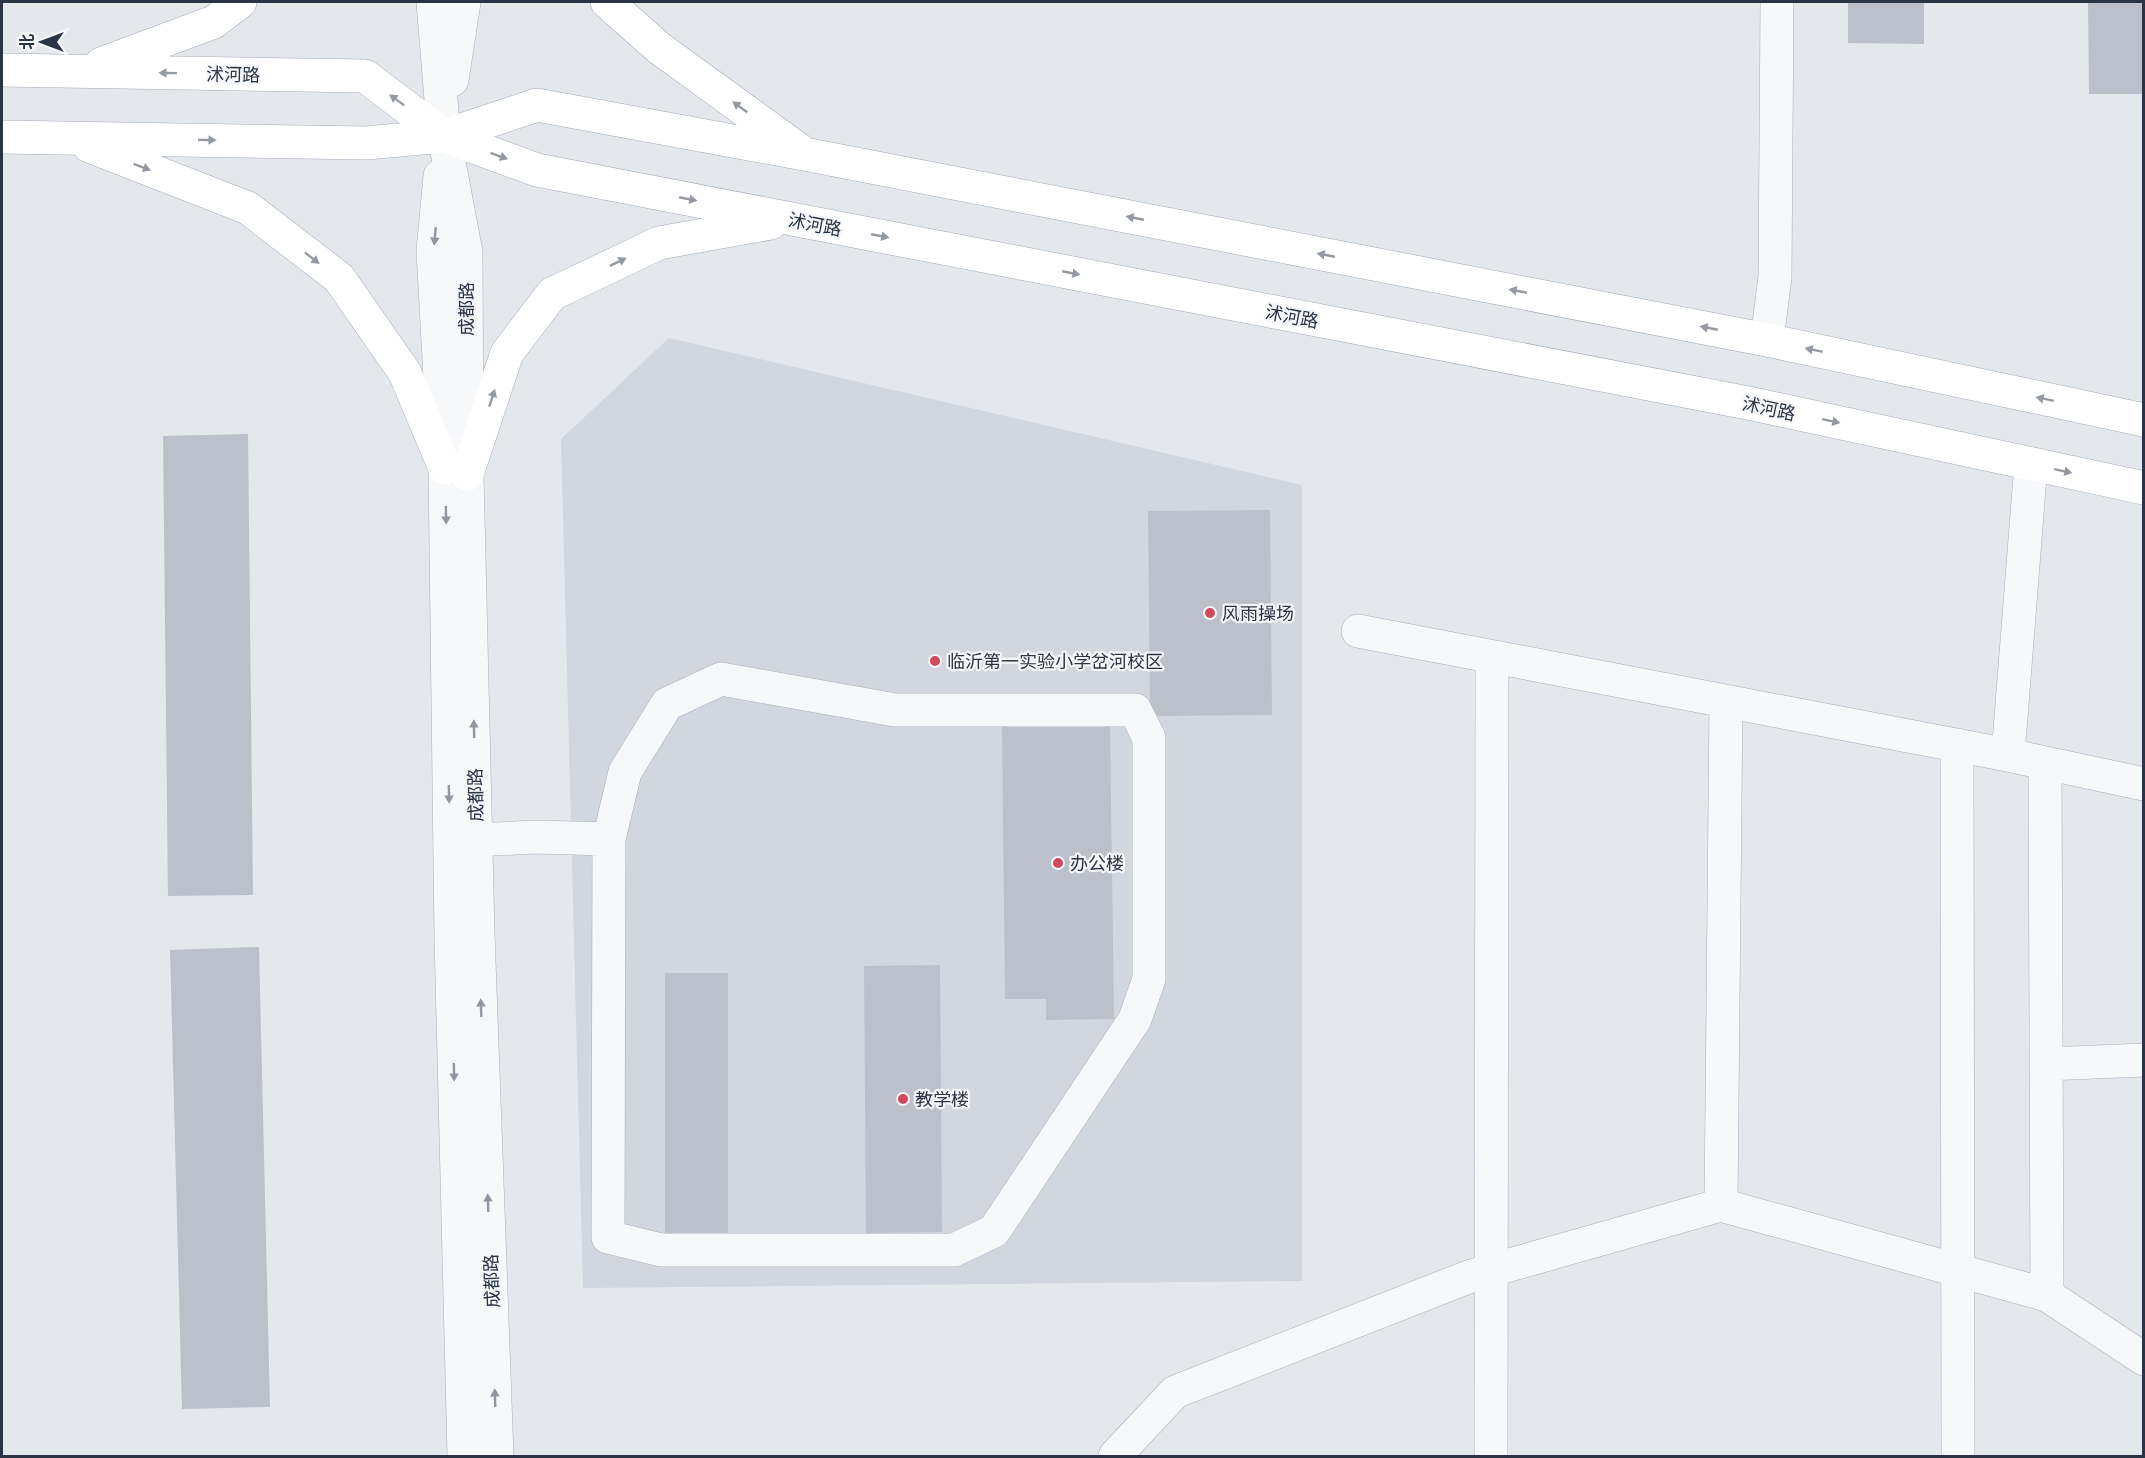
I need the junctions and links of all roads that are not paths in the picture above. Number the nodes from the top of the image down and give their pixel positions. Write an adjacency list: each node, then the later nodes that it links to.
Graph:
1 (240, 2): 7 (main road)
2 (434, 2): 8 (street, 成都路)
3 (464, 2): 8 (street, 成都路)
4 (607, 2): 11 (main road, one-way to 4)
5 (1777, 2): 13 (street)
6 (2, 70): 7 (main road, 沭河路)
7 (82, 71): 8 (main road, 沭河路, one-way to 7)
8 (444, 136): 10 (main road, 沭河路, one-way to 8); 11 (main road, 沭河路); 12 (main road, 沭河路, one-way to 12); 16 (street, 成都路)
9 (2, 137): 10 (main road, 沭河路)
10 (68, 138): 16 (main road, one-way to 16)
11 (804, 154): 13 (main road, 沭河路, one-way to 11)
12 (790, 219): 15 (main road, 沭河路, one-way to 15); 16 (main road, one-way to 12)
13 (1767, 339): 14 (main road, 沭河路, one-way to 13)
14 (2144, 420)
15 (2031, 464): 17 (main road, 沭河路, one-way to 17); 22 (street)
16 (456, 471): 26 (street, 成都路, one-way to 16); 34 (street, 成都路, one-way to 34)
17 (2144, 488)
18 (1358, 631): 19 (street)
19 (1492, 657): 20 (street); 30 (street)
20 (1726, 702): 21 (street); 29 (street)
21 (1957, 745): 22 (street); 31 (street)
22 (2008, 755): 23 (street)
23 (2045, 763): 24 (street); 28 (street)
24 (2144, 784)
25 (609, 839): 25 (street); 26 (street)
26 (476, 840): 35 (street, 成都路, one-way to 26)
27 (2144, 1060): 28 (street)
28 (2046, 1064): 32 (street)
29 (1721, 1205): 30 (street); 31 (street)
30 (1492, 1270): 36 (street); 37 (street)
31 (1958, 1270): 32 (street); 38 (street)
32 (2047, 1295): 33 (street)
33 (2144, 1359)
34 (464, 1456)
35 (497, 1456)
36 (1115, 1456)
37 (1491, 1456)
38 (1958, 1456)

